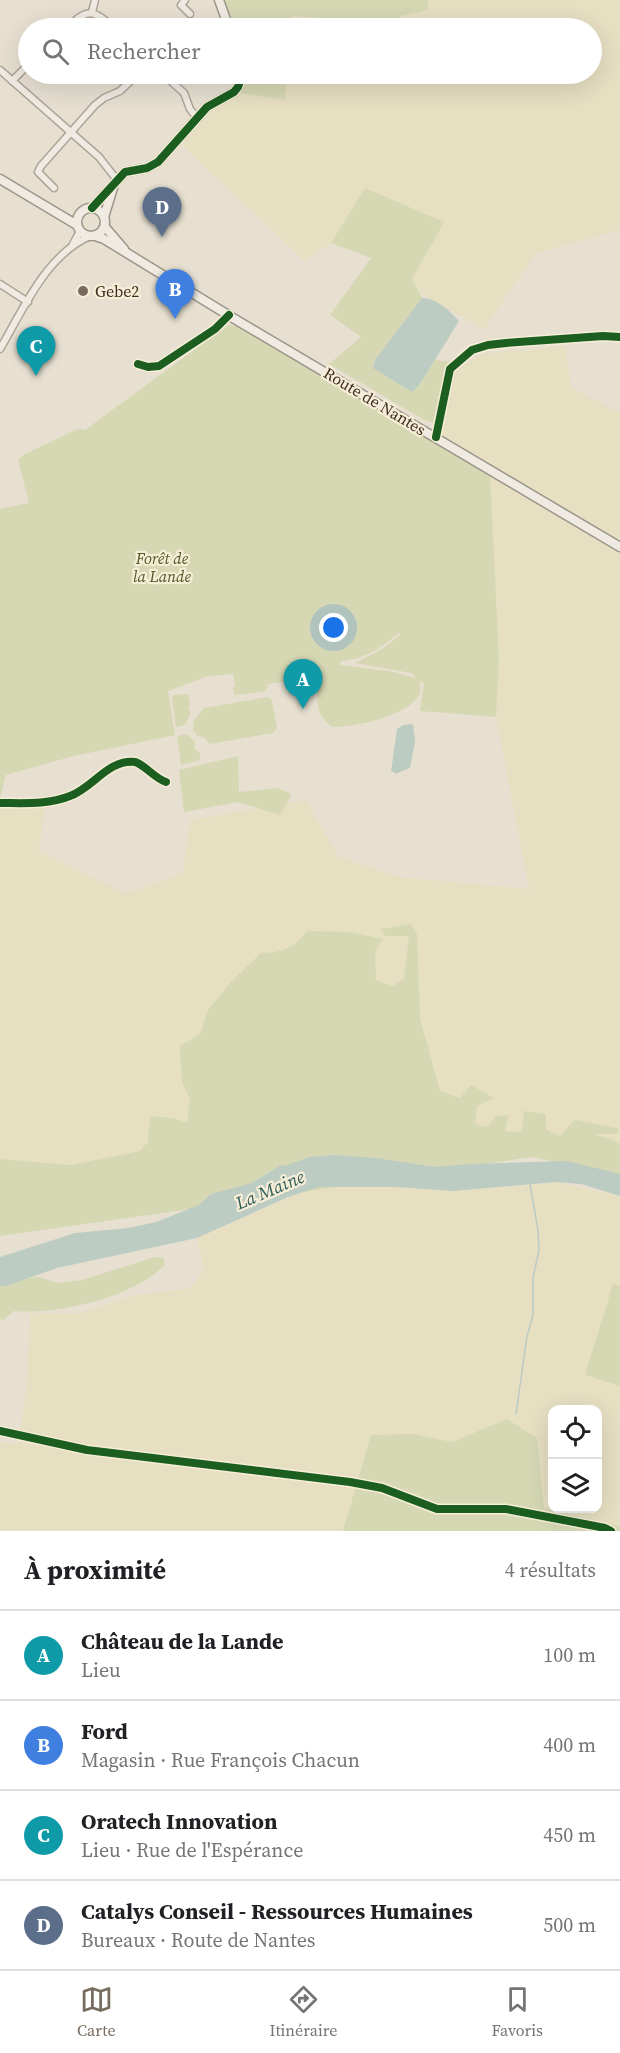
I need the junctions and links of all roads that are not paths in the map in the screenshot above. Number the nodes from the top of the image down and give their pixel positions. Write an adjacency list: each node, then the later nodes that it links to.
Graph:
1 (95, 0): 4 (street)
2 (185, 0): 5 (street)
3 (219, 0): 8 (main road)
4 (92, 12): 6 (street); 7 (street)
5 (190, 14)
6 (79, 18)
7 (102, 18)
8 (225, 18)
9 (0, 70): 11 (street)
10 (18, 75): 11 (street)
11 (12, 81): 16 (street)
12 (127, 84): 16 (street)
13 (174, 84): 15 (street)
14 (239, 84): 15 (main road)
15 (197, 117): 18 (main road)
16 (71, 133): 18 (street); 19 (street)
17 (0, 179): 21 (main road)
18 (115, 183): 20 (main road); 23 (main road)
19 (54, 188)
20 (92, 208): 22 (main road); 23 (main road)
21 (54, 211): 22 (main road); 25 (main road)
22 (80, 214): 25 (main road)
23 (104, 217): 24 (main road)
24 (105, 227): 26 (main road); 28 (main road, Route de Nantes)
25 (79, 228): 26 (main road); 27 (street)
26 (93, 236): 27 (street); 28 (main road, Route de Nantes)
27 (67, 251): 30 (street)
28 (130, 255): 31 (main road, Route de Nantes)
29 (0, 284): 30 (street)
30 (28, 302): 33 (street)
31 (229, 315): 34 (street); 35 (main road, Route de Nantes)
32 (620, 337): 35 (street)
33 (0, 349)
34 (138, 364)
35 (436, 437): 36 (main road, Route de Nantes)
36 (620, 547)
37 (166, 782): 38 (street)
38 (0, 803)
39 (0, 1431): 40 (street)
40 (611, 1531)

